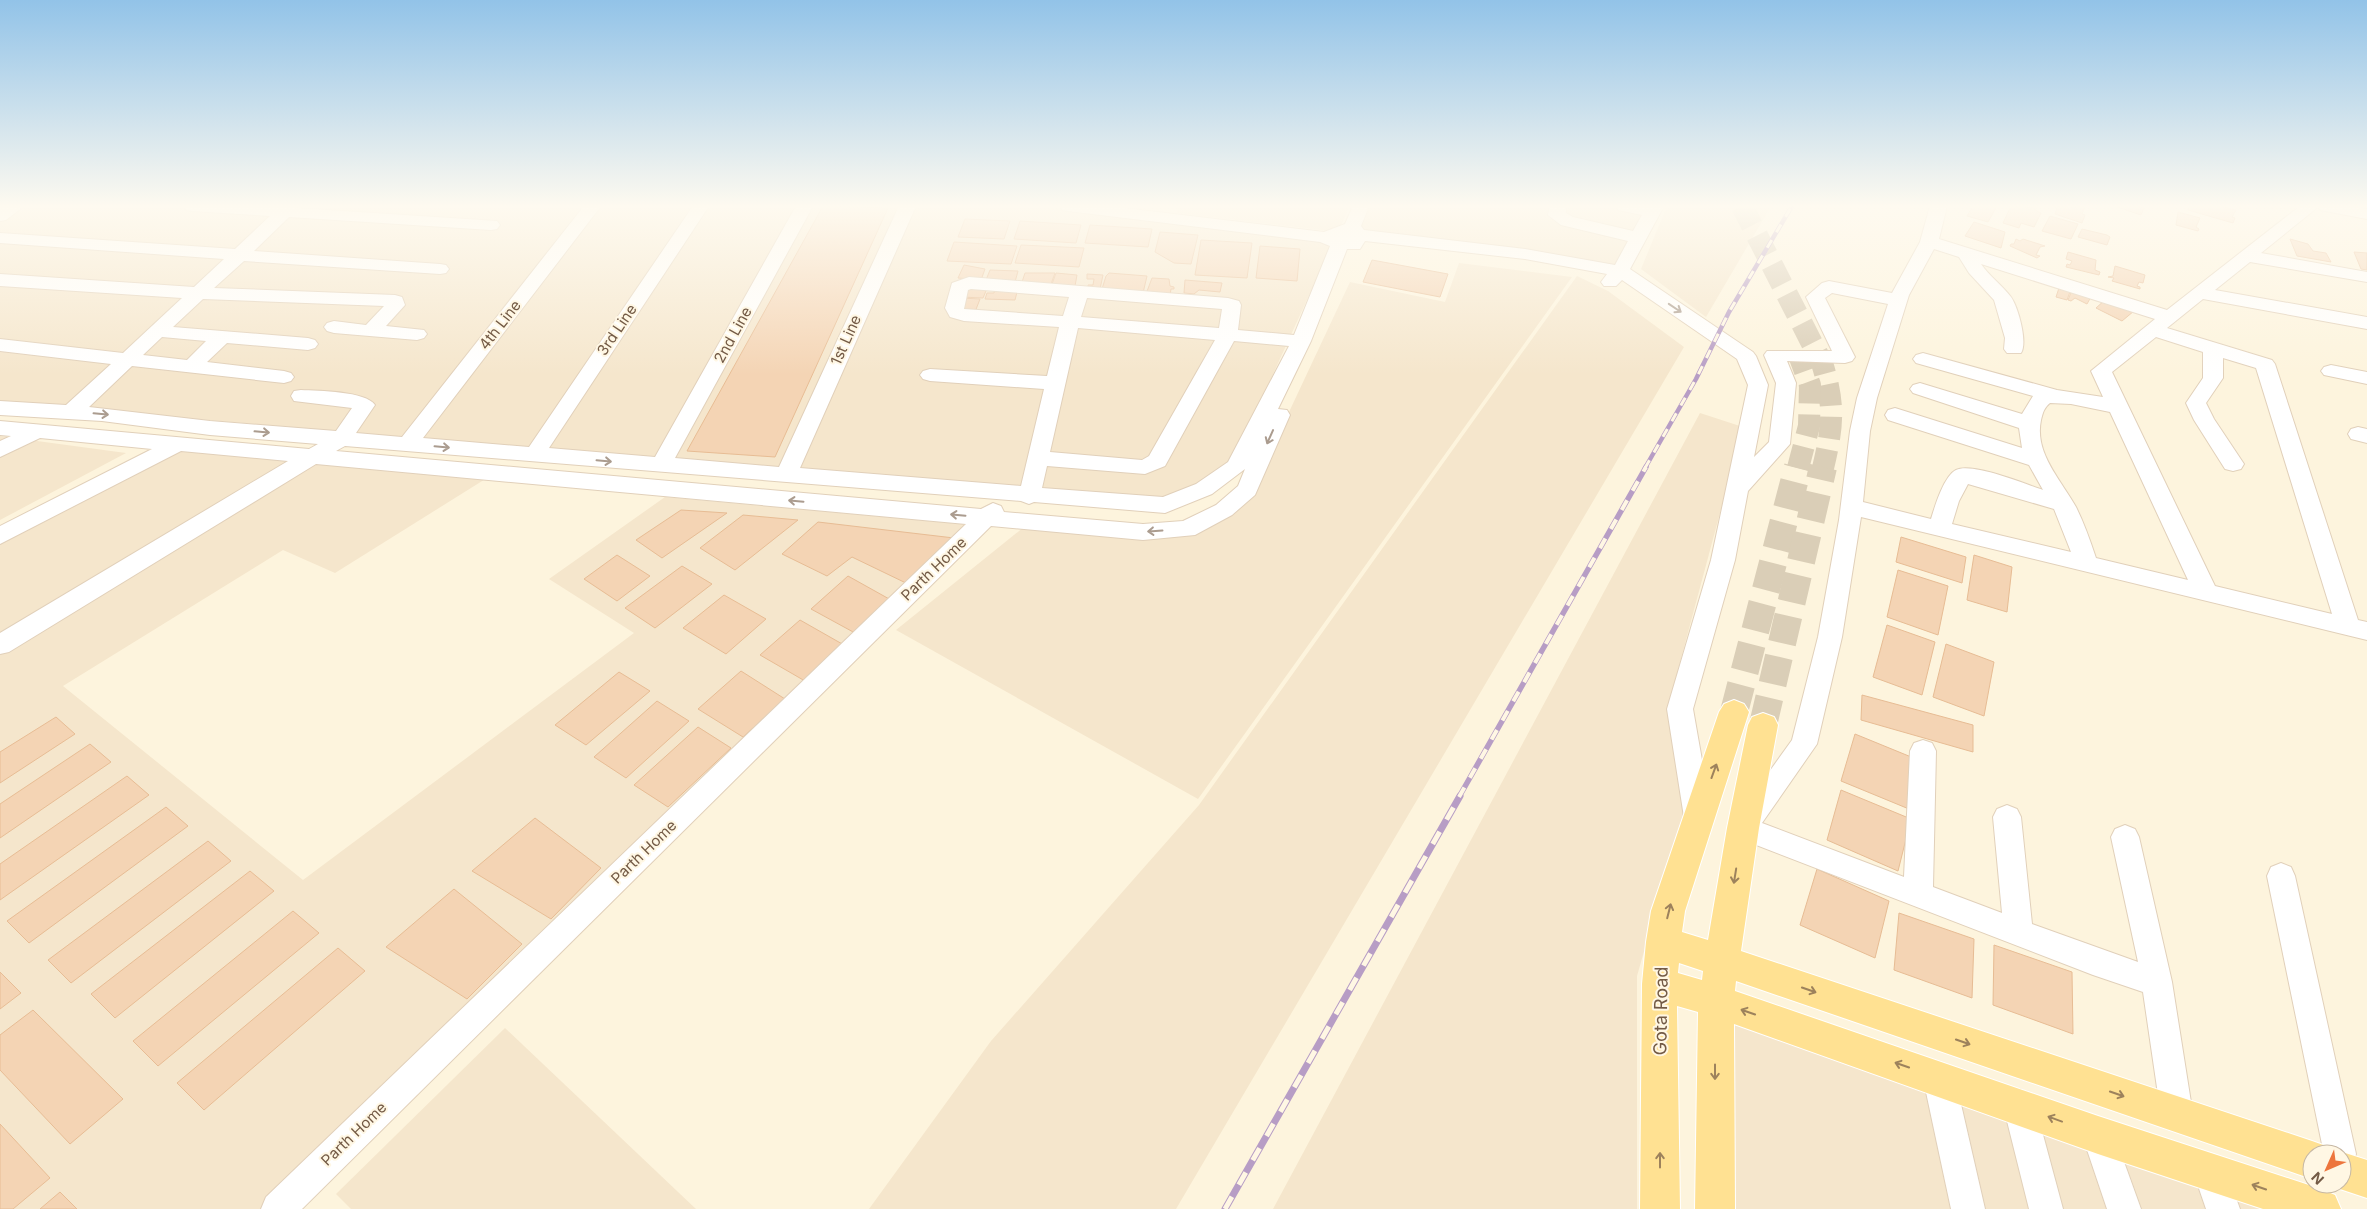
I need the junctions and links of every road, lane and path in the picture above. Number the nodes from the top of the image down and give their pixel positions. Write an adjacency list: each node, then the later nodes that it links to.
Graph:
1 (231, 262): 21 (street)
2 (346, 262): 16 (street)
3 (549, 262): 61 (street, 4th Line)
4 (663, 262): 64 (street, 3rd Line)
5 (774, 262): 69 (street, 2nd Line)
6 (882, 262): 70 (street, 1st Line)
7 (1334, 262): 34 (street)
8 (1335, 262): 75 (street, one-way to 75)
9 (1511, 262): 17 (street)
10 (1624, 262): 17 (street)
11 (1918, 262): 23 (street)
12 (1971, 262): 38 (street)
13 (1996, 262): 24 (street)
14 (2238, 262): 22 (street)
15 (2283, 262): 18 (street)
16 (440, 269)
17 (1615, 276): 71 (street)
18 (2367, 277)
19 (0, 280): 21 (street)
20 (1080, 292): 25 (street); 25 (street); 32 (street)
21 (198, 293): 29 (street); 30 (street)
22 (2199, 293): 24 (street); 26 (street)
23 (1898, 300): 71 (street); 74 (street)
24 (2170, 317): 28 (street)
25 (1070, 322): 32 (street); 48 (street)
26 (2367, 324)
27 (334, 327): 30 (street)
28 (2152, 330): 39 (street); 52 (street)
29 (157, 331): 33 (street); 41 (street)
30 (371, 331): 31 (street)
31 (417, 334)
32 (1228, 334): 34 (street); 66 (street)
33 (222, 337): 35 (street); 42 (street)
34 (1301, 340): 72 (street)
35 (261, 341): 36 (street); 43 (street)
36 (308, 344)
37 (0, 345): 41 (street)
38 (2014, 349)
39 (2213, 349): 68 (street); 80 (street)
40 (1923, 358): 51 (street)
41 (127, 359): 42 (street); 54 (street)
42 (192, 366): 43 (street)
43 (230, 370): 46 (street)
44 (2331, 371): 47 (street)
45 (930, 375): 48 (street)
46 (284, 377)
47 (2367, 378)
48 (1056, 383): 66 (street)
49 (1920, 389): 56 (street)
50 (301, 396): 60 (street)
51 (2055, 396): 52 (street); 56 (street)
52 (2118, 407): 79 (street)
53 (0, 408): 54 (street)
54 (71, 412): 58 (street, one-way to 58)
55 (1895, 415): 67 (street)
56 (2030, 424): 67 (street)
57 (0, 428): 59 (street)
58 (210, 428): 60 (street, one-way to 60); 62 (street)
59 (36, 432): 62 (street); 63 (street)
60 (341, 439): 61 (street); 65 (street)
61 (408, 444): 64 (street, one-way to 64)
62 (176, 446): 65 (street); 77 (street)
63 (0, 450)
64 (534, 455): 69 (street, one-way to 69)
65 (310, 457): 75 (street, one-way to 65); 81 (street)
66 (1038, 458): 72 (street)
67 (2037, 460): 73 (street)
68 (2234, 464)
69 (661, 465): 70 (street)
70 (786, 475): 72 (street)
71 (1736, 488): 85 (street)
72 (1020, 495): 75 (street, Parth Home)
73 (2061, 503): 76 (street); 78 (street)
74 (1850, 507): 76 (street); 87 (street)
75 (986, 518): 105 (street, Parth Home)
76 (1940, 528): 78 (street)
77 (0, 536)
78 (2086, 563): 79 (street)
79 (2206, 592): 80 (street)
80 (2357, 628)
81 (0, 645)
82 (1734, 712): 85 (main road, Gota Road, one-way to 82)
83 (1763, 725): 87 (main road)
84 (1923, 750): 90 (street)
85 (1698, 817): 92 (main road, Gota Road, one-way to 85)
86 (2007, 817): 91 (street)
87 (1743, 828): 90 (street); 93 (main road, one-way to 93)
88 (2125, 837): 94 (street)
89 (2281, 876): 101 (street)
90 (1918, 895): 91 (street)
91 (2018, 933): 94 (street)
92 (1663, 942): 93 (main road); 95 (main road, Gota Road)
93 (1722, 961): 96 (main road); 99 (main road, one-way to 99)
94 (2157, 982): 99 (street)
95 (1659, 984): 96 (main road); 106 (main road, Gota Road, one-way to 95)
96 (1716, 1001): 97 (main road, one-way to 96); 107 (main road, one-way to 107)
97 (1939, 1078): 98 (main road); 108 (street)
98 (2019, 1105): 100 (main road, one-way to 98); 109 (street)
99 (2177, 1115): 102 (main road)
100 (2098, 1135): 103 (main road); 110 (street)
101 (2336, 1144)
102 (2302, 1154)
103 (2210, 1171): 104 (main road, one-way to 103); 111 (street)
104 (2305, 1206)
105 (278, 1209)
106 (1660, 1209)
107 (1715, 1209)
108 (1968, 1209)
109 (2046, 1209)
110 (2124, 1209)
111 (2222, 1209)

